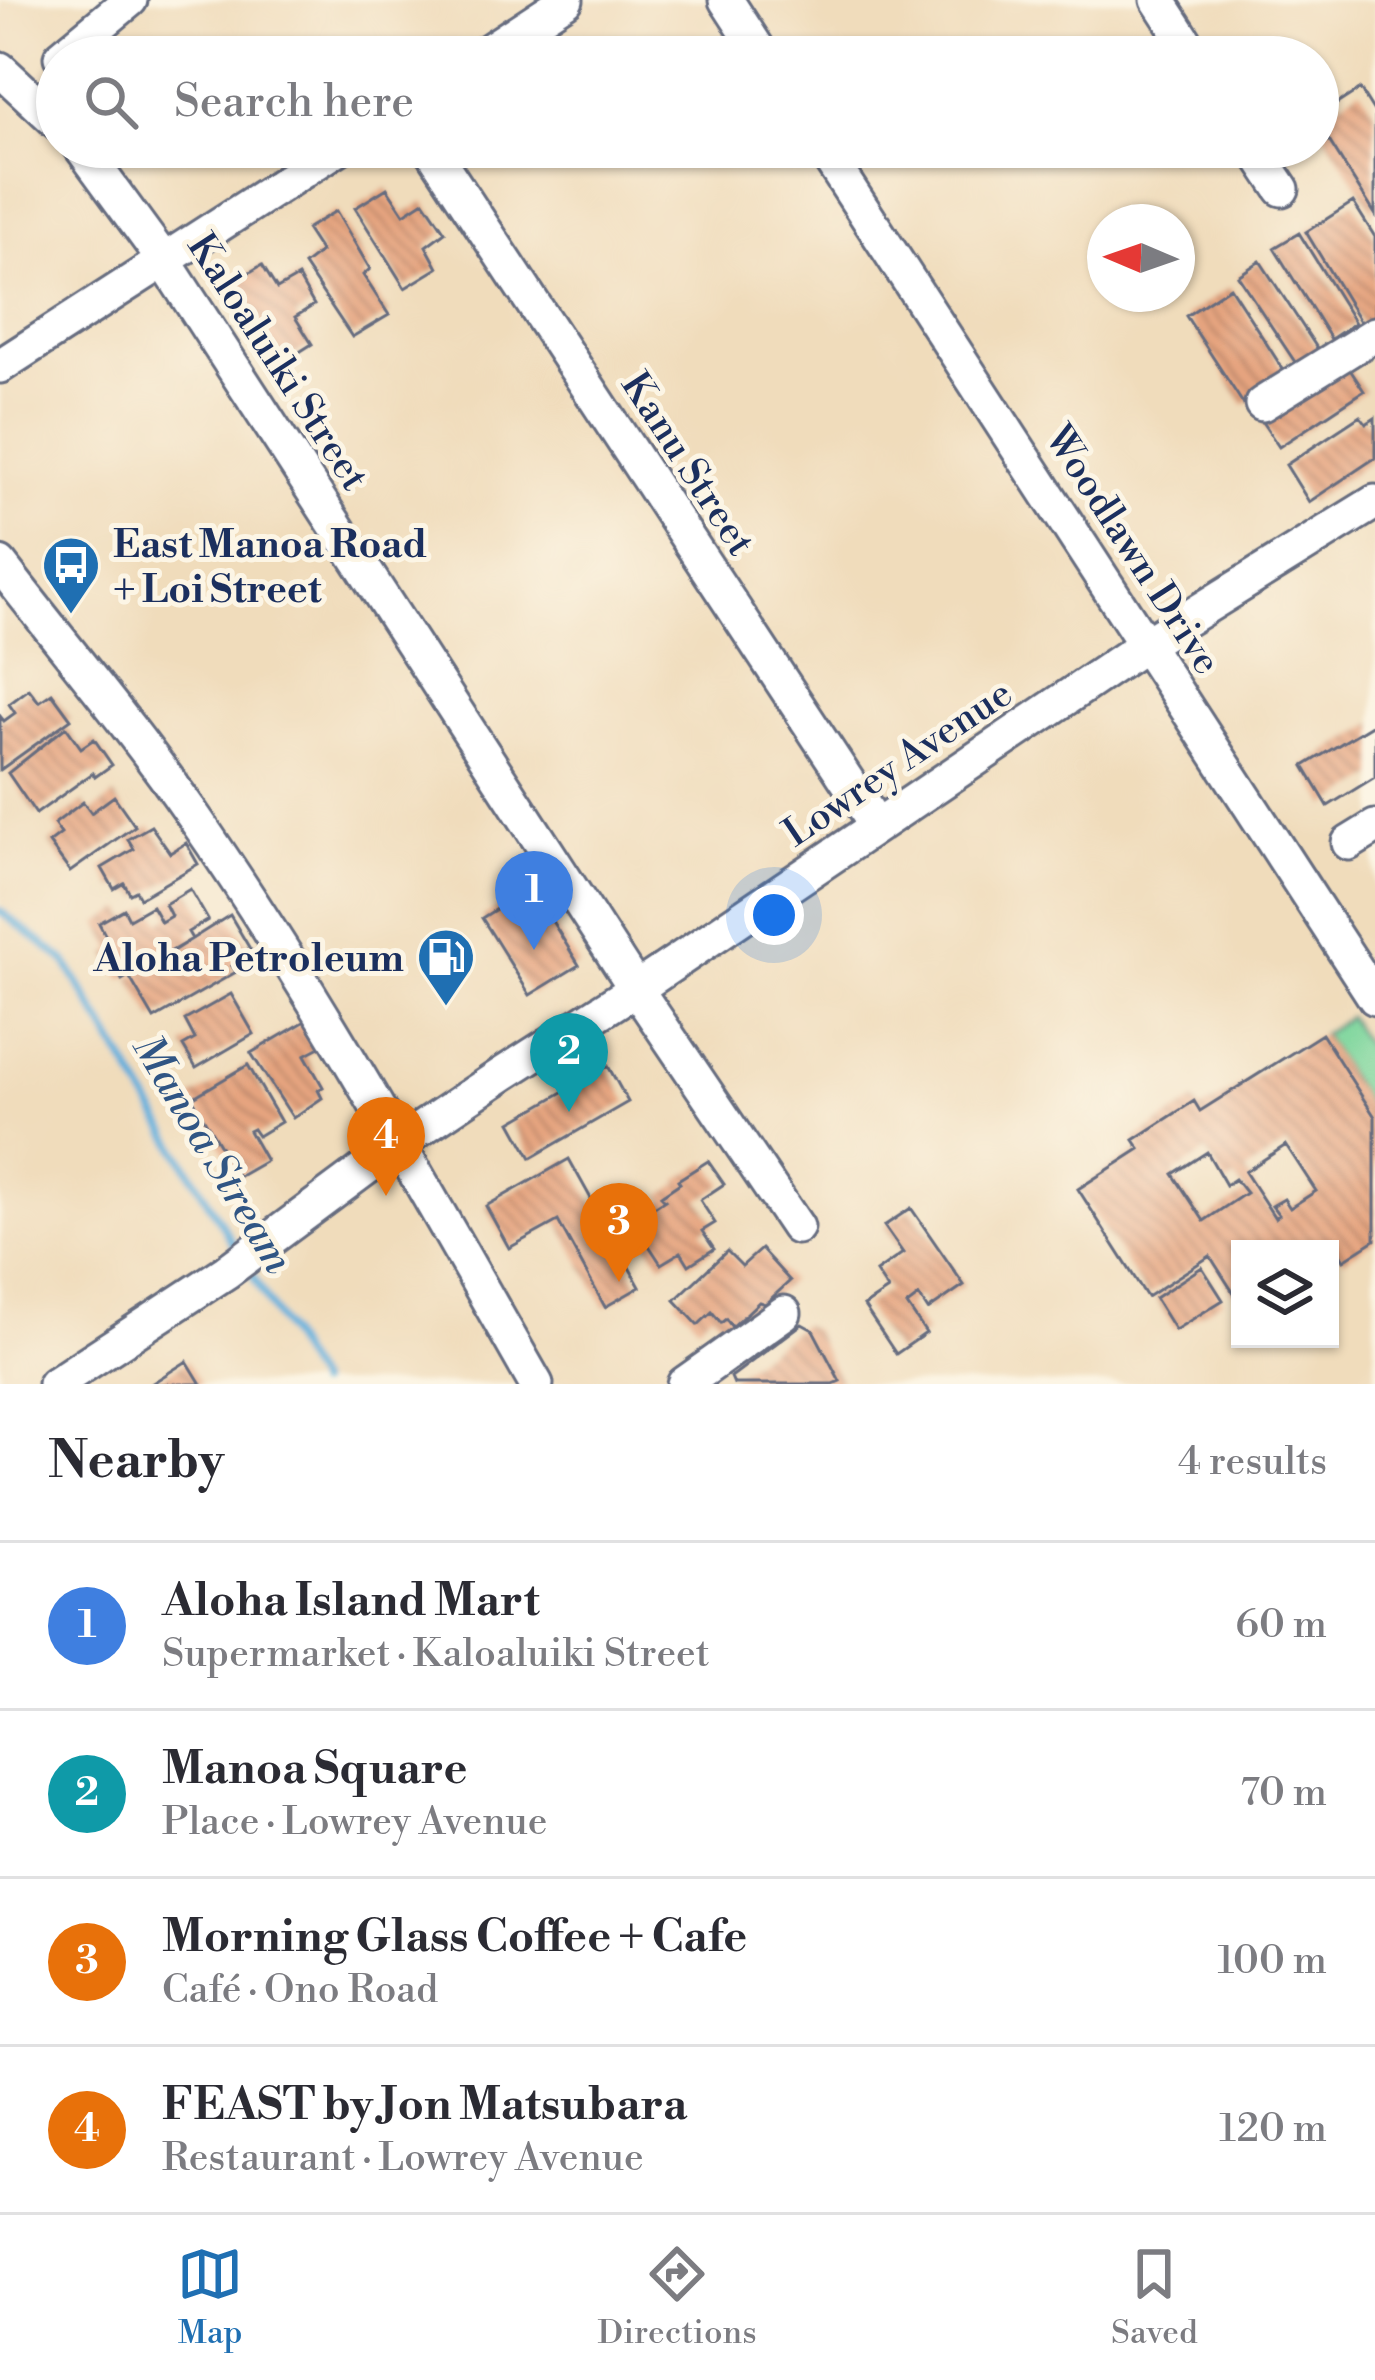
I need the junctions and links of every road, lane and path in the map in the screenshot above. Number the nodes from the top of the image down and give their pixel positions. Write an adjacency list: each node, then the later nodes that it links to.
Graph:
1 (130, 0): 5 (street)
2 (566, 0): 6 (street)
3 (726, 0): 7 (street)
4 (1158, 0): 8 (street)
5 (87, 36)
6 (511, 36)
7 (750, 36)
8 (1181, 36)
9 (12, 78): 10 (street)
10 (36, 101)
11 (96, 168): 17 (street, Kaloaluiki Street)
12 (307, 168): 17 (street)
13 (444, 168): 24 (street, Kanu Street)
14 (836, 168): 23 (street, Woodlawn Drive)
15 (1268, 168): 16 (street)
16 (1282, 189)
17 (163, 259): 19 (street); 25 (street, Kaloaluiki Street)
18 (1371, 344): 20 (street)
19 (0, 366)
20 (1262, 404)
21 (1375, 502): 23 (street, Lowrey Avenue)
22 (0, 565): 27 (street)
23 (1146, 644): 24 (street, Lowrey Avenue); 26 (street, Woodlawn Drive)
24 (877, 826): 25 (street, Lowrey Avenue)
25 (636, 989): 27 (street, Lowrey Avenue); 28 (street, Kaloaluiki Street)
26 (1375, 998)
27 (401, 1142): 30 (street, Lowrey Avenue); 31 (street)
28 (797, 1227)
29 (784, 1313): 32 (street)
30 (55, 1384)
31 (536, 1384)
32 (684, 1384)

